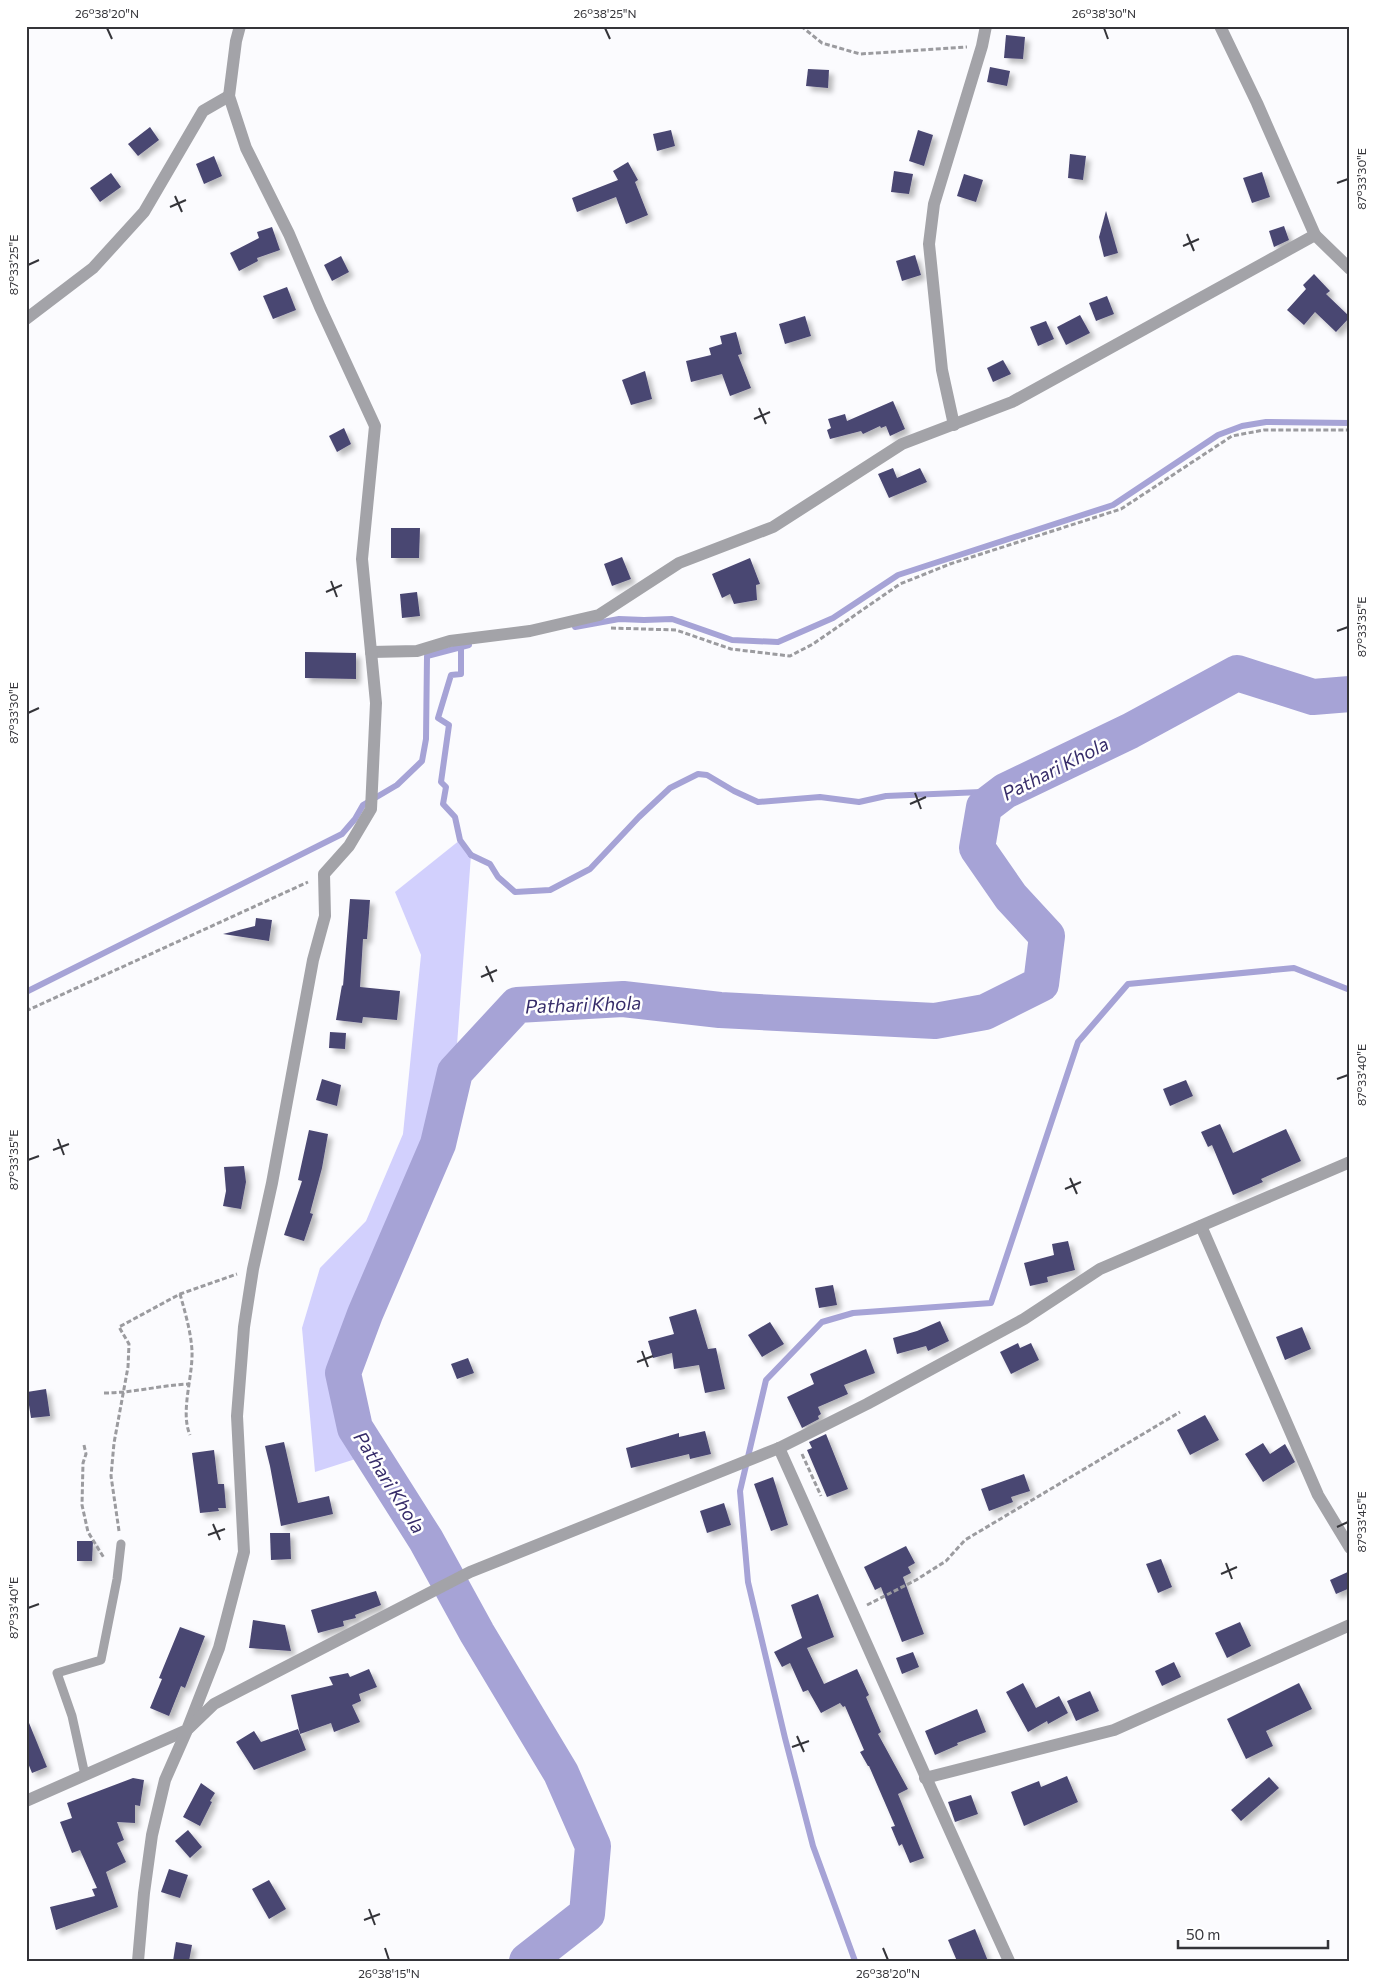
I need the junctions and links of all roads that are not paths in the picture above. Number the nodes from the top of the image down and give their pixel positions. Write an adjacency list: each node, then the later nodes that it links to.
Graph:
1 (240, 26): 4 (street)
2 (986, 26): 8 (street)
3 (1220, 26): 5 (street)
4 (229, 96): 7 (street); 9 (street)
5 (1315, 235): 6 (street); 8 (street)
6 (1350, 269)
7 (26, 319)
8 (954, 425): 9 (street)
9 (371, 652): 16 (street)
10 (1350, 1162): 11 (street)
11 (1201, 1226): 12 (street); 14 (street)
12 (779, 1448): 16 (street); 18 (street)
13 (121, 1544): 17 (lane)
14 (1350, 1548)
15 (1350, 1625): 18 (street)
16 (187, 1730): 17 (street); 20 (street)
17 (85, 1775): 19 (street)
18 (925, 1778): 21 (street)
19 (26, 1801)
20 (138, 1961)
21 (1009, 1961)

